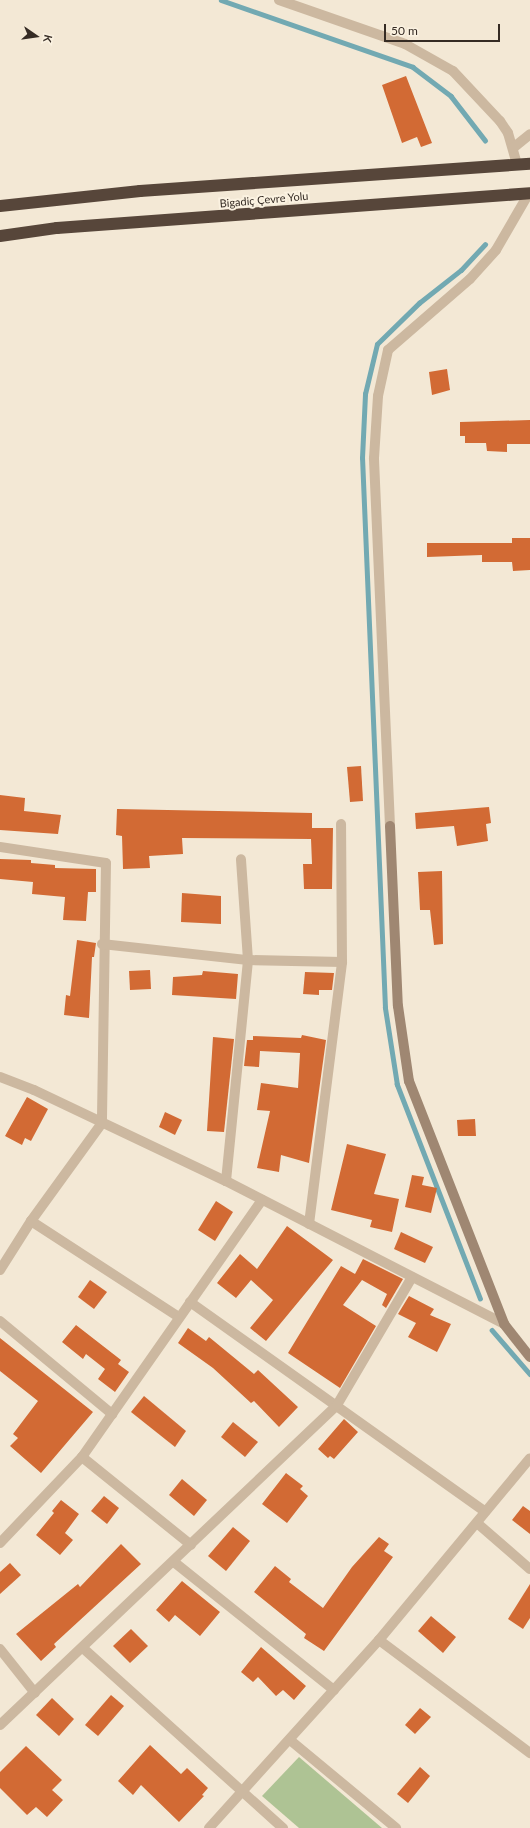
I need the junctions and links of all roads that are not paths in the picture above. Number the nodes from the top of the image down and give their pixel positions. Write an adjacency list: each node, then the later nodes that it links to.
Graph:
1 (279, 0): 3 (street)
2 (530, 134): 3 (street)
3 (513, 148): 5 (street)
4 (530, 164): 5 (highway, Bigadiç Çevre Yolu)
5 (517, 165): 7 (highway, Bigadiç Çevre Yolu)
6 (529, 193): 8 (highway, Bigadiç Çevre Yolu); 26 (street)
7 (0, 206)
8 (0, 236)
9 (341, 824): 14 (street)
10 (0, 848): 12 (street)
11 (241, 859): 13 (street)
12 (102, 944): 13 (street); 16 (street)
13 (248, 960): 14 (street); 17 (street)
14 (342, 962): 20 (street)
15 (0, 1077): 16 (street)
16 (102, 1123): 17 (street); 19 (street)
17 (226, 1181): 18 (street)
18 (262, 1200): 20 (street); 23 (street)
19 (31, 1221): 21 (street); 24 (street)
20 (309, 1224): 22 (street)
21 (0, 1270)
22 (412, 1277): 26 (street); 28 (street)
23 (190, 1302): 24 (street); 28 (street)
24 (179, 1317): 29 (street)
25 (0, 1321): 29 (street)
26 (504, 1324): 27 (street)
27 (530, 1357)
28 (337, 1405): 32 (street); 35 (street)
29 (112, 1414): 30 (street)
30 (82, 1457): 34 (street); 35 (street)
31 (530, 1458): 32 (street)
32 (485, 1512): 33 (street)
33 (477, 1522): 37 (street); 38 (street)
34 (0, 1543)
35 (191, 1545): 36 (street)
36 (174, 1562): 40 (street); 41 (street)
37 (530, 1569)
38 (379, 1640): 41 (street); 45 (street)
39 (0, 1649): 42 (street)
40 (84, 1649): 42 (street); 46 (street)
41 (334, 1690): 44 (street)
42 (35, 1693): 43 (street)
43 (0, 1725)
44 (290, 1740): 46 (street); 49 (street)
45 (530, 1753)
46 (243, 1793): 47 (street); 48 (street)
47 (209, 1828)
48 (283, 1828)
49 (396, 1828)

